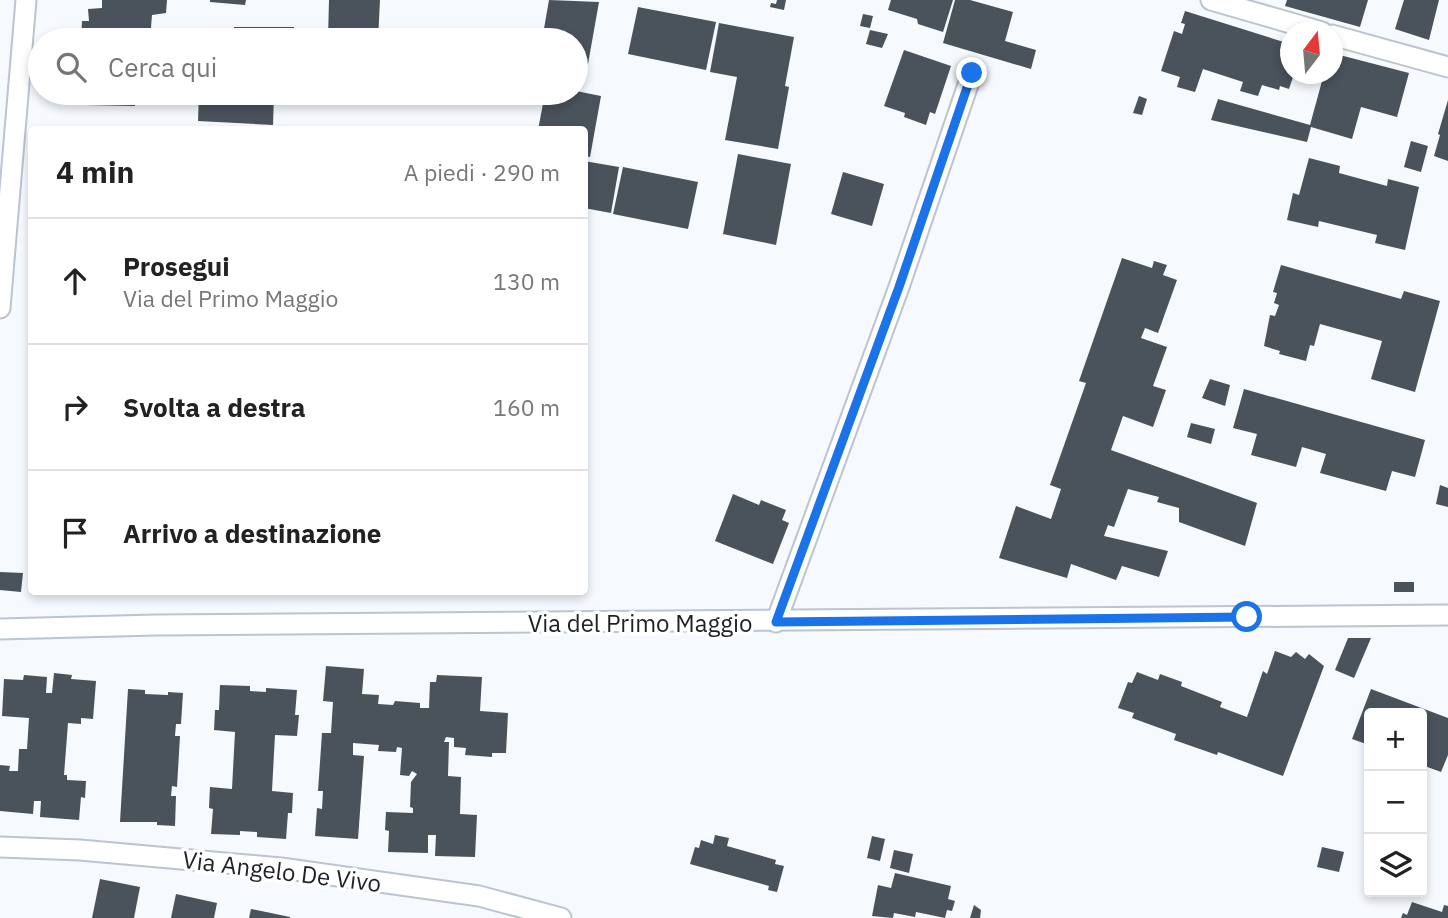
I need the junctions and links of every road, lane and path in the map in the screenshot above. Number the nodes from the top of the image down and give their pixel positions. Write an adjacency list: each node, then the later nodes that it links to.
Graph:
1 (26, 0): 7 (street)
2 (1211, 0): 3 (street)
3 (1284, 21)
4 (1343, 37): 5 (street)
5 (1448, 67)
6 (972, 73): 9 (street)
7 (0, 309)
8 (1448, 615): 9 (street, Via del Primo Maggio)
9 (776, 622): 10 (street, Via del Primo Maggio)
10 (0, 629)
11 (0, 847): 12 (street, Via Angelo De Vivo)
12 (561, 918)

